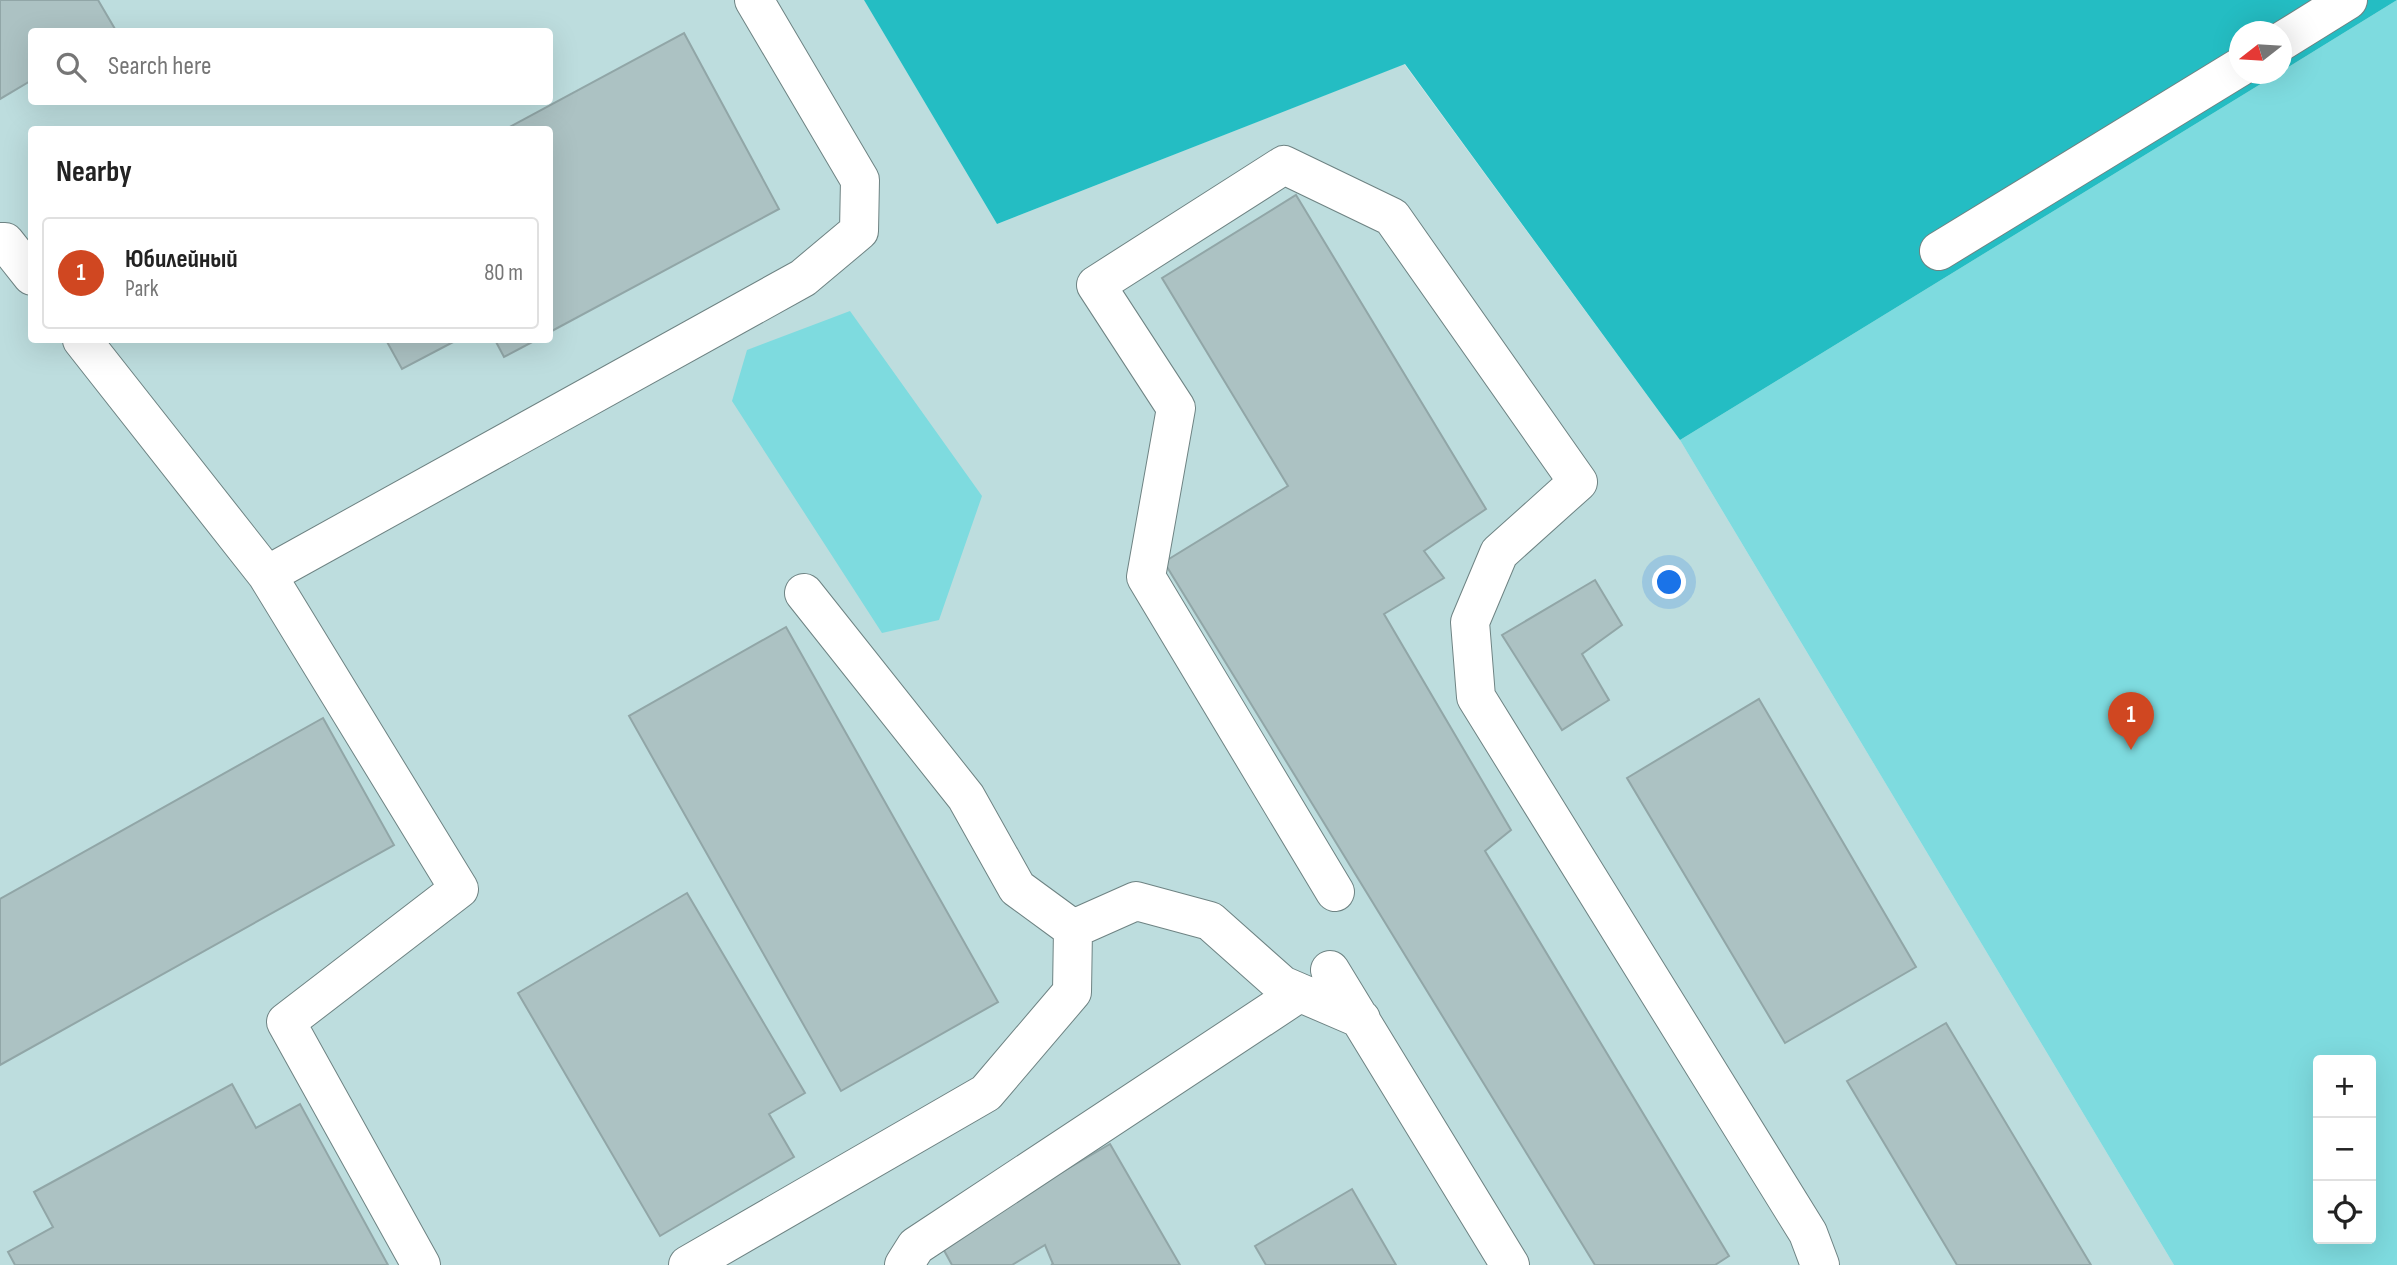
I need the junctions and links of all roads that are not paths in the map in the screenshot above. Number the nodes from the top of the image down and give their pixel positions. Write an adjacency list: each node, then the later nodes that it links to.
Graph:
1 (754, 0): 9 (street)
2 (2348, 0): 3 (street)
3 (2292, 34)
4 (2229, 72): 6 (street)
5 (0, 242): 7 (street)
6 (1939, 251)
7 (28, 271)
8 (84, 343): 9 (street)
9 (267, 575): 16 (street)
10 (804, 593): 12 (street)
11 (1335, 892): 20 (street)
12 (1073, 929): 14 (street); 17 (street)
13 (1330, 970): 15 (street)
14 (1299, 993): 15 (street); 18 (street)
15 (1361, 1019): 19 (street)
16 (421, 1265)
17 (688, 1265)
18 (904, 1265)
19 (1510, 1265)
20 (1820, 1265)

